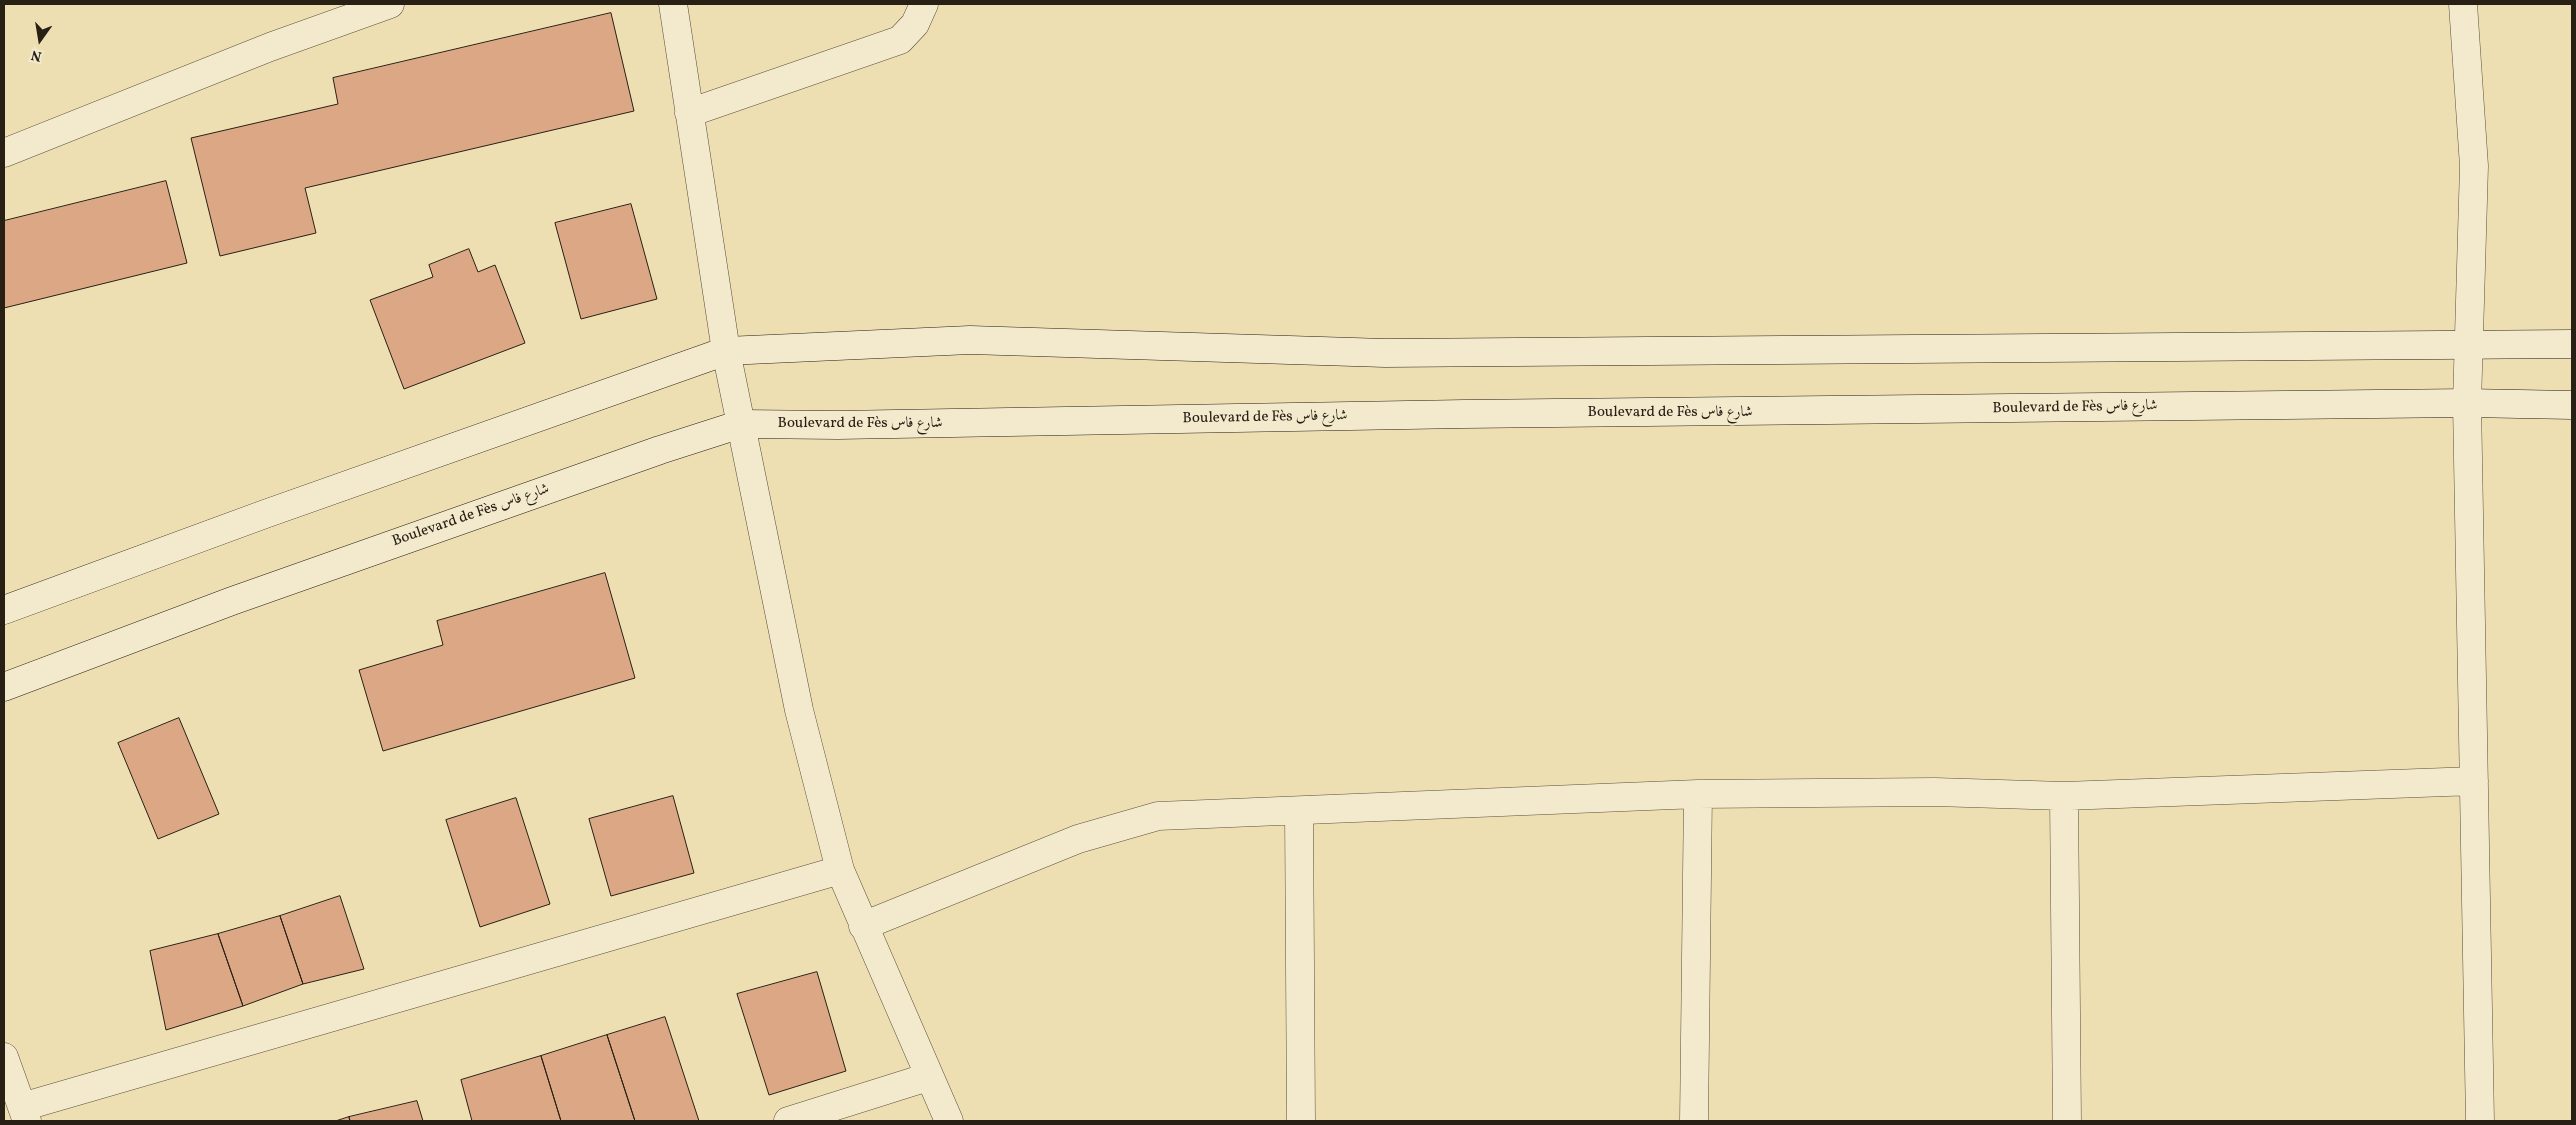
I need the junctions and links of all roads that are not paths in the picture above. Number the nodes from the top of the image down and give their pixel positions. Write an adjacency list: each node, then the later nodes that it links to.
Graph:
1 (390, 4): 6 (street)
2 (673, 4): 5 (street)
3 (924, 4): 5 (street)
4 (2463, 4): 7 (street)
5 (690, 113): 9 (street)
6 (4, 153)
7 (2470, 344): 8 (street); 9 (street); 10 (street)
8 (2572, 344)
9 (726, 351): 12 (street); 13 (street)
10 (2467, 403): 11 (street, Boulevard de Fès شارع فاس); 12 (street, Boulevard de Fès شارع فاس); 15 (street)
11 (2572, 405)
12 (740, 424): 14 (street, Boulevard de Fès شارع فاس); 19 (street)
13 (4, 610)
14 (4, 686)
15 (2474, 781): 17 (street); 29 (street)
16 (1698, 794): 17 (street); 18 (street); 27 (street)
17 (2064, 796): 28 (street)
18 (1299, 811): 20 (street); 26 (street)
19 (840, 870): 20 (street); 23 (street)
20 (864, 926): 22 (street)
21 (4, 1057): 23 (street)
22 (928, 1077): 24 (street); 25 (street)
23 (24, 1114)
24 (788, 1121)
25 (949, 1121)
26 (1301, 1121)
27 (1694, 1121)
28 (2067, 1121)
29 (2480, 1121)

